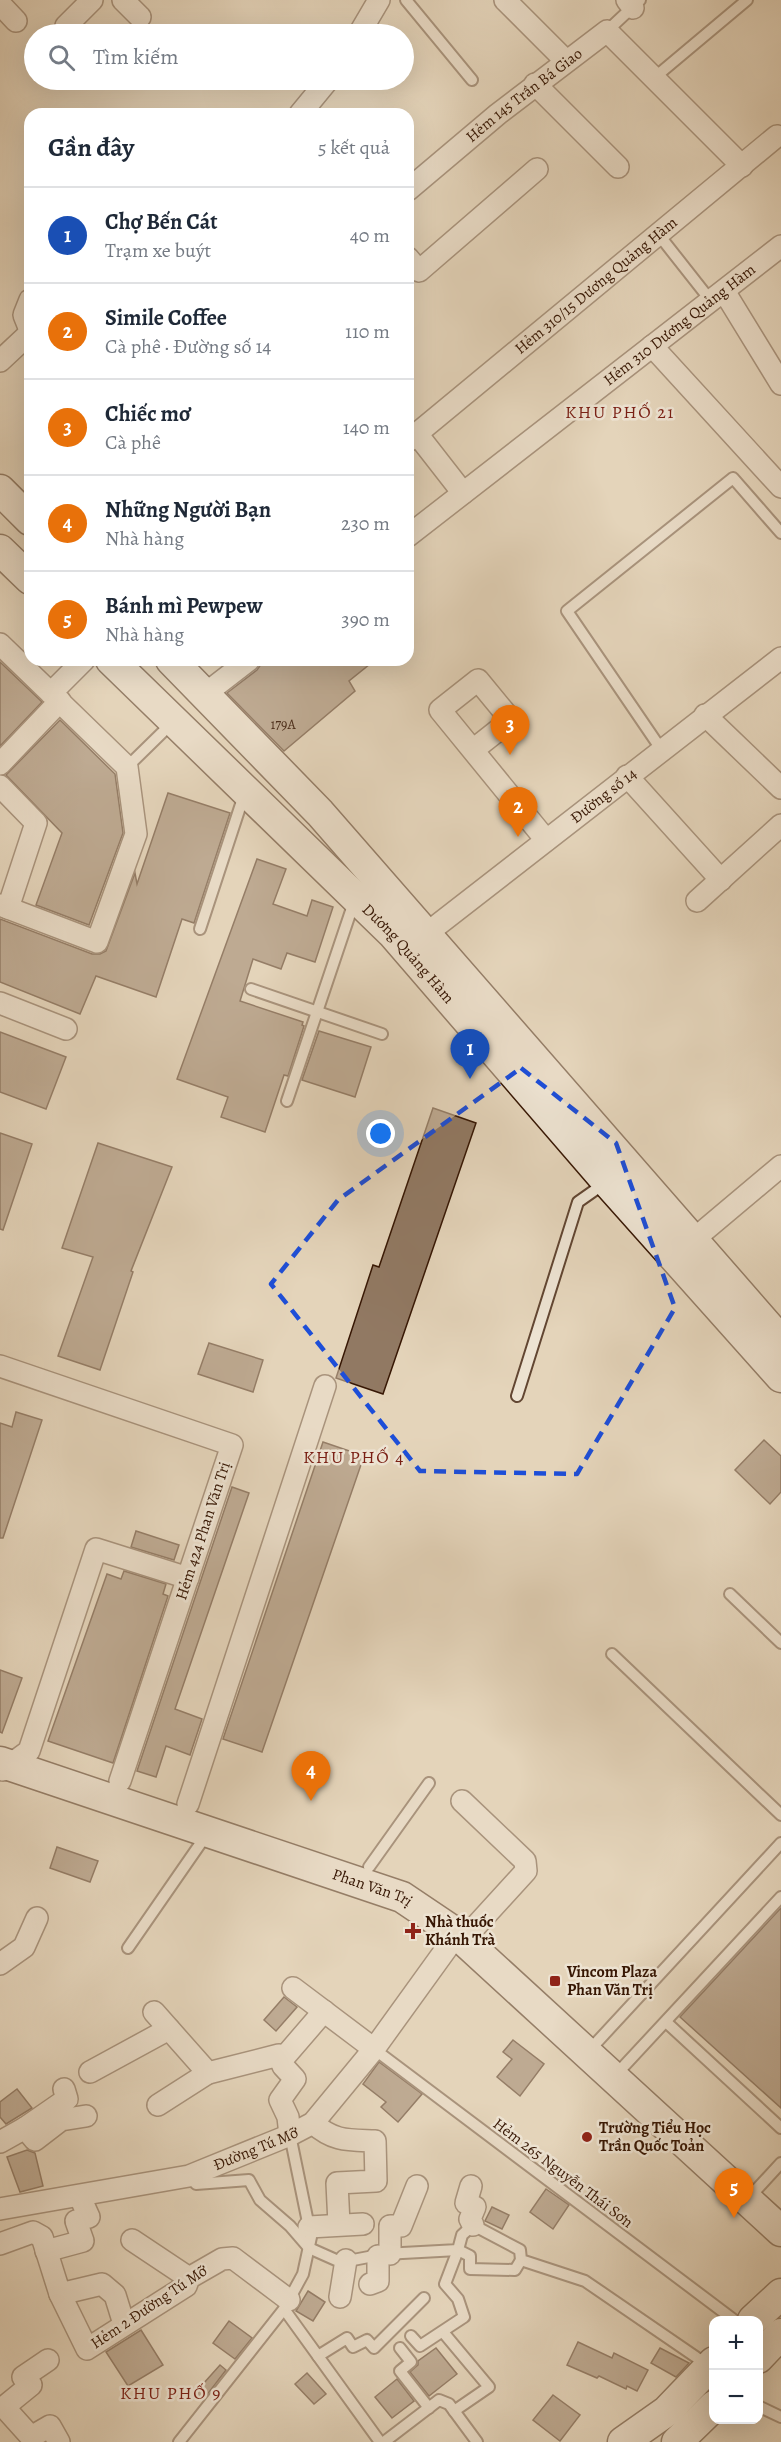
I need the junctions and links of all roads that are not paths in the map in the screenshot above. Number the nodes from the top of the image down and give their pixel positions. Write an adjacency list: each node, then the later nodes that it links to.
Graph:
1 (92, 0): 11 (street)
2 (123, 0): 9 (street)
3 (379, 0): 12 (street)
4 (406, 0): 16 (lane)
5 (505, 0): 14 (street)
6 (747, 0): 15 (lane)
7 (633, 3): 13 (lane, Hẻm 145 Trần Bá Giao)
8 (0, 4): 10 (street)
9 (141, 17)
10 (16, 21)
11 (68, 24)
12 (365, 24)
13 (607, 31): 14 (street, Hẻm 145 Trần Bá Giao); 15 (street)
14 (566, 61): 17 (street, Hẻm 145 Trần Bá Giao)
15 (654, 78): 21 (street)
16 (472, 80)
17 (536, 84): 22 (street); 24 (street, Hẻm 145 Trần Bá Giao)
18 (320, 90): 19 (street)
19 (305, 108)
20 (777, 136): 21 (street, Hẻm 310/15 Dương Quảng Hàm)
21 (742, 166): 25 (street, Hẻm 310/15 Dương Quảng Hàm)
22 (618, 167)
23 (537, 169): 27 (street)
24 (414, 185)
25 (659, 234): 28 (lane); 33 (street, Hẻm 310/15 Dương Quảng Hàm)
26 (781, 246): 28 (street, Hẻm 310 Dương Quảng Hàm)
27 (414, 265)
28 (717, 296): 30 (street, Hẻm 310 Dương Quảng Hàm); 32 (street)
29 (24, 337): 31 (street)
30 (652, 346): 35 (street); 37 (street, Hẻm 310 Dương Quảng Hàm)
31 (0, 361)
32 (781, 384)
33 (414, 436)
34 (414, 438): 37 (street, Hẻm 310/15 Dương Quảng Hàm)
35 (781, 486)
36 (0, 490): 38 (street)
37 (463, 493): 39 (street, Hẻm 310 Dương Quảng Hàm)
38 (24, 514)
39 (414, 531)
40 (781, 533): 53 (lane)
41 (0, 550): 42 (street)
42 (24, 573)
43 (0, 644): 50 (street)
44 (781, 658): 51 (street, Đường số 14)
45 (79, 666): 50 (street)
46 (117, 666): 52 (street, Dương Quảng Hàm)
47 (177, 666): 49 (street, Dương Quảng Hàm)
48 (241, 666): 49 (street)
49 (205, 694): 68 (street, Dương Quảng Hàm)
50 (56, 697): 55 (street); 56 (street)
51 (705, 715): 53 (street, Đường số 14); 59 (street)
52 (173, 722): 56 (lane); 60 (street, Dương Quảng Hàm)
53 (662, 749): 57 (street, Đường số 14)
54 (473, 750): 62 (street)
55 (0, 764)
56 (127, 767): 66 (street)
57 (627, 776): 62 (street, Đường số 14); 63 (street)
58 (0, 786): 66 (street)
59 (781, 788)
60 (245, 793): 64 (street, Dương Quảng Hàm); 67 (lane)
61 (781, 825): 63 (street)
62 (546, 840): 68 (street, Đường số 14)
63 (721, 880): 65 (street)
64 (355, 898): 68 (street, Dương Quảng Hàm); 71 (lane)
65 (698, 901)
66 (4, 906)
67 (200, 929)
68 (416, 942): 76 (street, Dương Quảng Hàm); 77 (street, Dương Quảng Hàm)
69 (251, 989): 71 (lane)
70 (0, 1003): 72 (street)
71 (316, 1012): 73 (lane); 74 (lane)
72 (66, 1029)
73 (382, 1034)
74 (287, 1101)
75 (778, 1176): 77 (street)
76 (607, 1182): 80 (street, Dương Quảng Hàm); 82 (lane)
77 (693, 1240): 78 (street, Dương Quảng Hàm)
78 (781, 1341)
79 (0, 1366): 83 (street, Hẻm 424 Phan Văn Trị)
80 (781, 1377)
81 (325, 1386): 91 (street)
82 (517, 1396)
83 (188, 1578): 87 (street); 88 (street, Hẻm 424 Phan Văn Trị)
84 (730, 1594): 85 (lane)
85 (781, 1643)
86 (612, 1653): 92 (lane)
87 (8, 1758): 88 (street, Phan Văn Trị); 93 (street, Phan Văn Trị)
88 (120, 1781): 91 (street, Phan Văn Trị)
89 (429, 1783): 95 (lane)
90 (462, 1801): 98 (street, Đường Tú Mỡ)
91 (188, 1804): 93 (street, Phan Văn Trị)
92 (781, 1815)
93 (221, 1829): 95 (street, Phan Văn Trị); 98 (street, Phan Văn Trị); 99 (lane)
94 (781, 1843): 106 (lane)
95 (369, 1867): 98 (street, Phan Văn Trị)
96 (781, 1897): 104 (lane)
97 (37, 1918): 100 (street)
98 (466, 1931): 106 (street, Phan Văn Trị); 107 (street, Đường Tú Mỡ)
99 (128, 1948)
100 (0, 1964)
101 (293, 1988): 102 (street)
102 (324, 2011): 107 (street); 108 (street)
103 (154, 2012): 105 (street)
104 (666, 2022): 109 (lane); 117 (lane)
105 (169, 2029): 110 (street); 111 (street)
106 (592, 2047): 109 (street, Phan Văn Trị); 131 (street, Phan Văn Trị)
107 (374, 2049): 115 (street, Đường Tú Mỡ); 147 (lane, Hẻm 265 Nguyễn Thái Sơn)
108 (281, 2061): 111 (street); 118 (street)
109 (624, 2066): 124 (street, Phan Văn Trị)
110 (90, 2072)
111 (208, 2073): 113 (street)
112 (64, 2089): 116 (street)
113 (158, 2105)
114 (86, 2116): 116 (street)
115 (313, 2123): 118 (street, Đường Tú Mỡ); 128 (street)
116 (25, 2128): 119 (street)
117 (781, 2128)
118 (290, 2135): 121 (street, Đường Tú Mỡ); 132 (lane)
119 (0, 2142)
120 (781, 2163): 124 (lane)
121 (189, 2176): 125 (street, Đường Tú Mỡ); 132 (lane)
122 (417, 2186): 137 (street)
123 (471, 2186): 130 (street)
124 (757, 2189): 127 (street, Phan Văn Trị)
125 (80, 2197): 126 (street, Đường Tú Mỡ); 136 (street)
126 (0, 2209)
127 (781, 2210)
128 (339, 2224): 129 (street); 132 (street)
129 (363, 2224)
130 (473, 2225): 135 (lane); 139 (lane)
131 (781, 2231)
132 (309, 2237): 138 (lane); 146 (lane)
133 (132, 2240): 140 (street)
134 (0, 2244): 136 (street, Hẻm 2 Đường Tú Mỡ)
135 (458, 2250): 137 (lane); 139 (lane); 150 (lane)
136 (46, 2251): 142 (street, Hẻm 2 Đường Tú Mỡ)
137 (384, 2255): 138 (lane); 141 (street)
138 (346, 2260): 144 (street)
139 (521, 2260): 157 (lane)
140 (189, 2278): 146 (street, Hẻm 2 Đường Tú Mỡ); 149 (street, Hẻm 2 Đường Tú Mỡ)
141 (370, 2284)
142 (60, 2294): 149 (street); 149 (street, Hẻm 2 Đường Tú Mỡ)
143 (781, 2294): 148 (street)
144 (340, 2296)
145 (424, 2298): 155 (lane)
146 (286, 2305): 155 (lane); 165 (lane)
147 (729, 2316)
148 (757, 2316)
149 (124, 2324)
150 (443, 2332): 152 (lane); 161 (lane)
151 (781, 2334): 154 (street)
152 (411, 2336)
153 (400, 2348): 159 (lane)
154 (763, 2354)
155 (318, 2356): 166 (lane)
156 (48, 2360): 164 (street)
157 (709, 2363)
158 (709, 2366): 169 (street)
159 (429, 2408): 161 (lane); 167 (lane)
160 (763, 2408): 163 (lane)
161 (454, 2411): 168 (lane)
162 (709, 2411): 170 (street)
163 (781, 2417)
164 (59, 2442)
165 (179, 2442)
166 (380, 2442)
167 (384, 2442)
168 (477, 2442)
169 (623, 2442)
170 (677, 2442)

